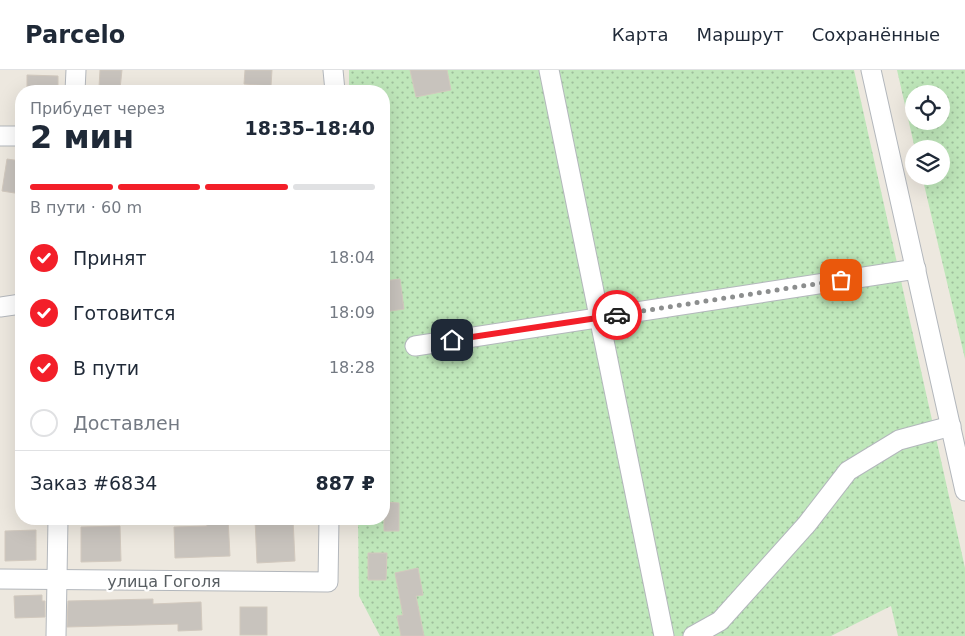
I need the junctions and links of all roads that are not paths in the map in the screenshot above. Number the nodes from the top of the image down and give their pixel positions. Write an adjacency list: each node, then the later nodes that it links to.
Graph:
1 (76, 70): 5 (street)
2 (333, 70): 6 (street)
3 (548, 70): 12 (street)
4 (872, 70): 9 (street)
5 (75, 85)
6 (334, 85)
7 (0, 136): 8 (street)
8 (15, 136)
9 (916, 269): 12 (street); 14 (street)
10 (15, 305): 11 (street)
11 (0, 307)
12 (598, 317): 13 (street); 21 (street)
13 (415, 346)
14 (951, 426): 15 (street); 22 (street)
15 (965, 491)
16 (58, 525): 19 (street)
17 (329, 525): 19 (street, улица Гоголя)
18 (0, 579): 19 (street, улица Гоголя)
19 (56, 580): 20 (street)
20 (56, 636)
21 (664, 636)
22 (693, 636)

